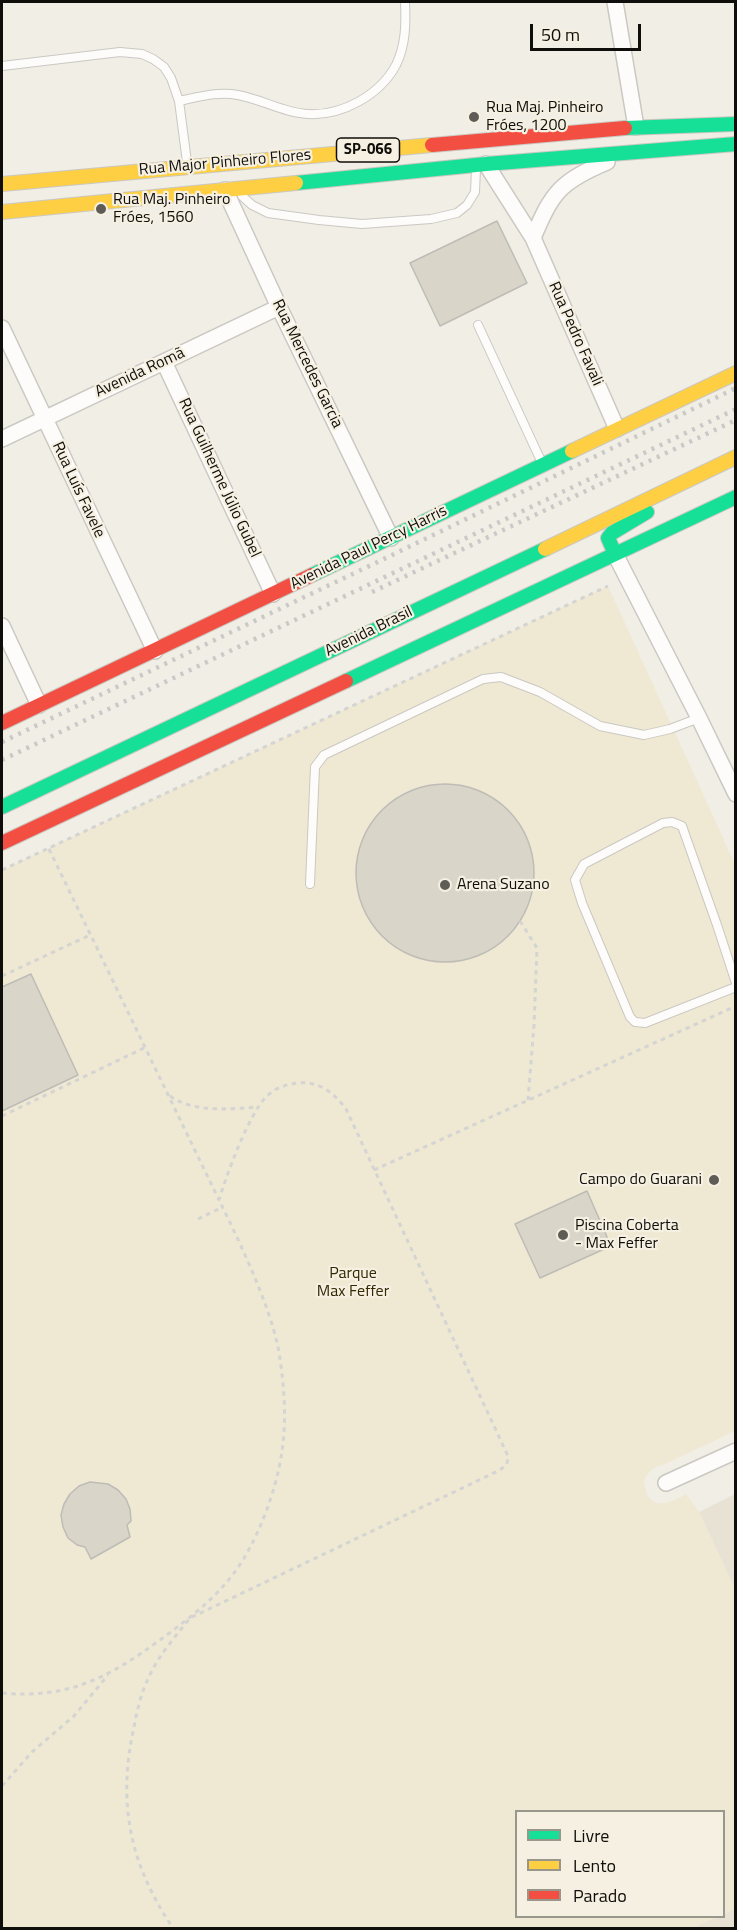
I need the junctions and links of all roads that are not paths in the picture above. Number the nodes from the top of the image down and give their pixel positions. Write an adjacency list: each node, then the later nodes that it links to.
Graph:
1 (405, 2): 4 (lane)
2 (615, 2): 6 (street)
3 (2, 66): 4 (lane)
4 (179, 101): 10 (lane)
5 (735, 124): 6 (main road, Rua Major Pinheiro Flores / SP-066)
6 (636, 127): 10 (main road, Rua Major Pinheiro Flores / SP-066)
7 (735, 144): 8 (main road, SP-066)
8 (627, 153): 9 (main road, Rua Major Pinheiro Flores / SP-066); 14 (street)
9 (481, 165): 12 (main road, Rua Major Pinheiro Flores / SP-066); 12 (lane); 14 (street, Rua Pedro Favali)
10 (187, 166): 11 (main road, Rua Major Pinheiro Flores / SP-066)
11 (2, 183)
12 (229, 190): 13 (main road, Rua Major Pinheiro Flores / SP-066); 15 (street, Rua Mercedes Garcia)
13 (2, 212)
14 (533, 238): 21 (street, Rua Pedro Favali)
15 (279, 307): 18 (street, Avenida Romã); 27 (street, Rua Mercedes Garcia)
16 (478, 325): 24 (lane)
17 (2, 328): 20 (street, Rua Luís Favele)
18 (165, 362): 20 (street, Avenida Romã); 29 (street, Rua Guilherme Júlio Gubel)
19 (735, 373): 21 (main road, Avenida Paul Percy Harris)
20 (45, 419): 22 (street, Avenida Romã); 31 (street, Rua Luís Favele)
21 (617, 429): 24 (main road, Avenida Paul Percy Harris)
22 (2, 440)
23 (735, 457): 25 (main road, Avenida Brasil)
24 (542, 465): 27 (main road, Avenida Paul Percy Harris)
25 (659, 494): 28 (main road); 35 (main road, Avenida Brasil)
26 (735, 497): 28 (main road, Avenida Brasil)
27 (391, 538): 29 (main road, Avenida Paul Percy Harris)
28 (615, 555): 33 (street); 38 (main road, Avenida Brasil)
29 (273, 594): 31 (main road, Avenida Paul Percy Harris)
30 (2, 626): 32 (street)
31 (155, 651): 32 (main road, Avenida Paul Percy Harris)
32 (39, 705): 34 (main road, Avenida Paul Percy Harris)
33 (699, 718): 40 (street); 43 (lane)
34 (2, 723)
35 (172, 727): 36 (main road, Avenida Brasil); 37 (main road)
36 (133, 745): 37 (main road); 41 (main road, Avenida Brasil)
37 (157, 752): 38 (main road); 39 (main road)
38 (183, 759): 39 (main road, Avenida Brasil)
39 (141, 778): 42 (main road, Avenida Brasil)
40 (735, 794)
41 (2, 807)
42 (2, 843)
43 (310, 884)
44 (735, 985): 44 (lane)
45 (735, 1451): 46 (street)
46 (666, 1483)

